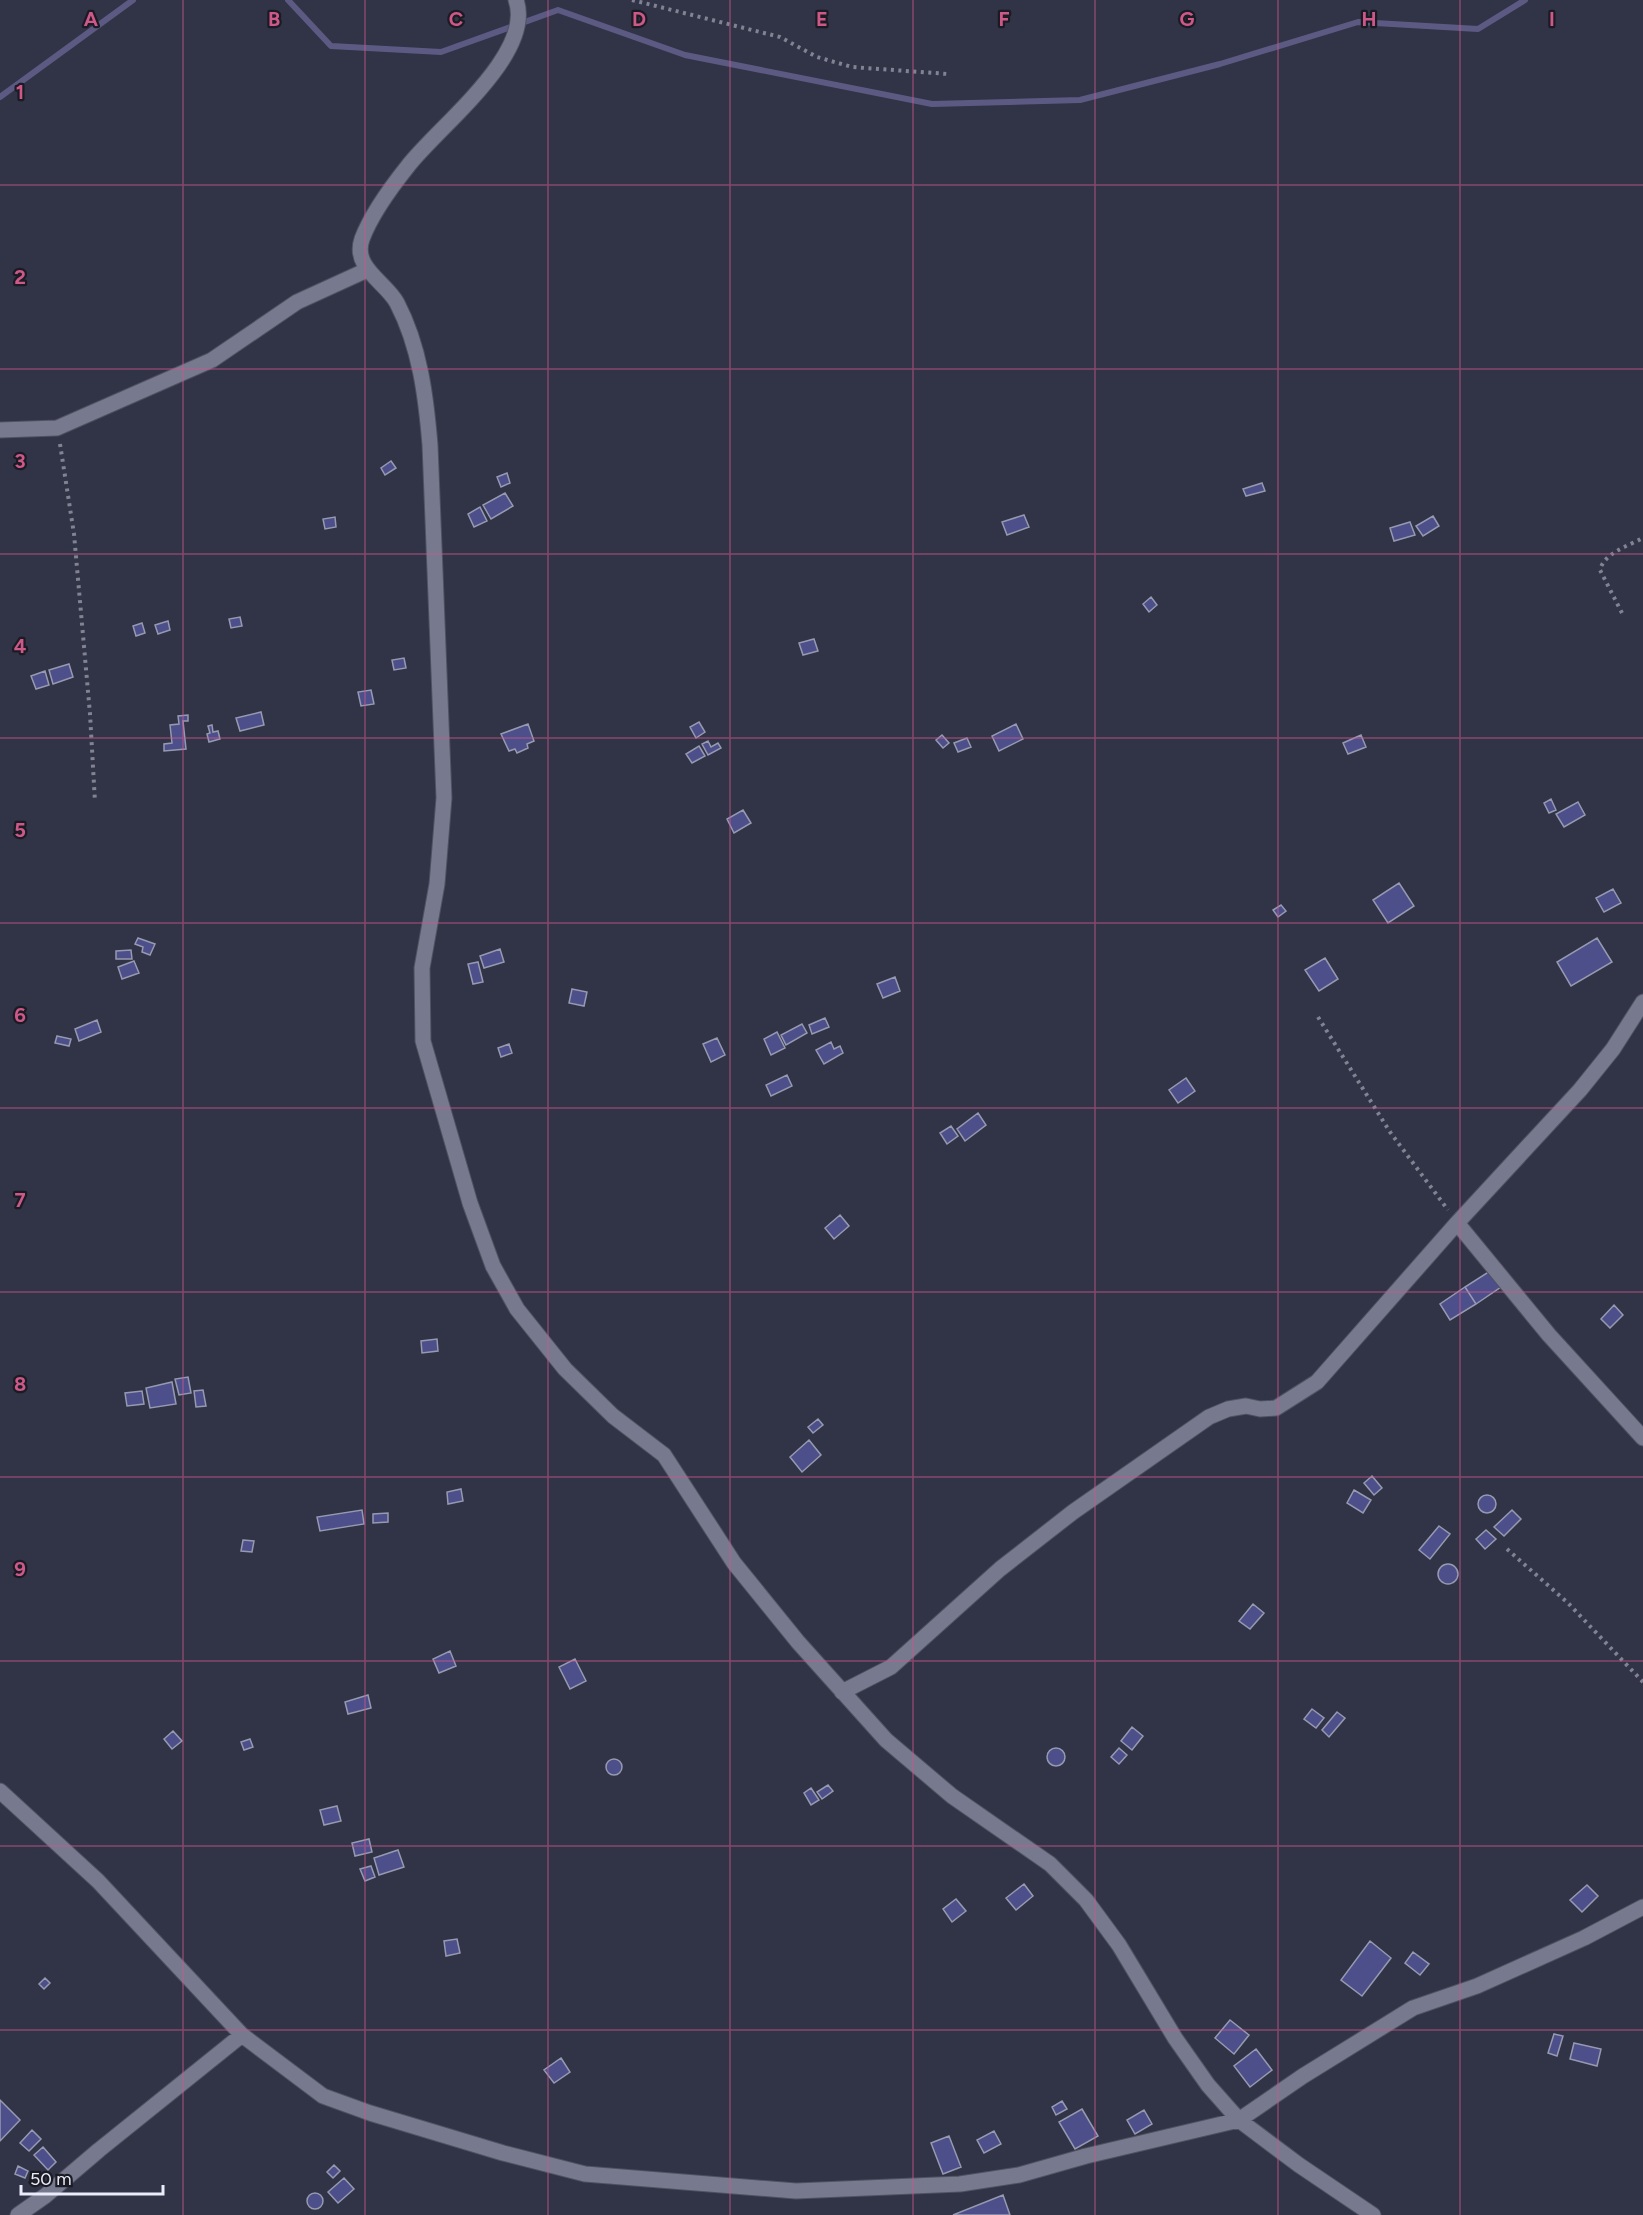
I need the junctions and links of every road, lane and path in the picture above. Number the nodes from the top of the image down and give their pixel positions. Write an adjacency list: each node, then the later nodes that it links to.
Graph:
1 (516, 0): 5 (street)
2 (632, 0): 3 (path)
3 (650, 2): 4 (path)
4 (948, 74)
5 (367, 270): 6 (street); 17 (street)
6 (57, 428): 7 (street); 10 (path)
7 (0, 430)
8 (1643, 538): 9 (path)
9 (1622, 613)
10 (95, 802)
11 (1643, 1002): 13 (street)
12 (1318, 1017): 13 (path)
13 (1457, 1222): 14 (street); 17 (street)
14 (1643, 1438)
15 (1507, 1549): 16 (path)
16 (1643, 1682)
17 (842, 1692): 21 (street)
18 (0, 1791): 20 (street)
19 (1643, 1906): 21 (street)
20 (242, 2035): 21 (street); 22 (street)
21 (1239, 2120): 23 (street)
22 (18, 2215)
23 (1373, 2215)

